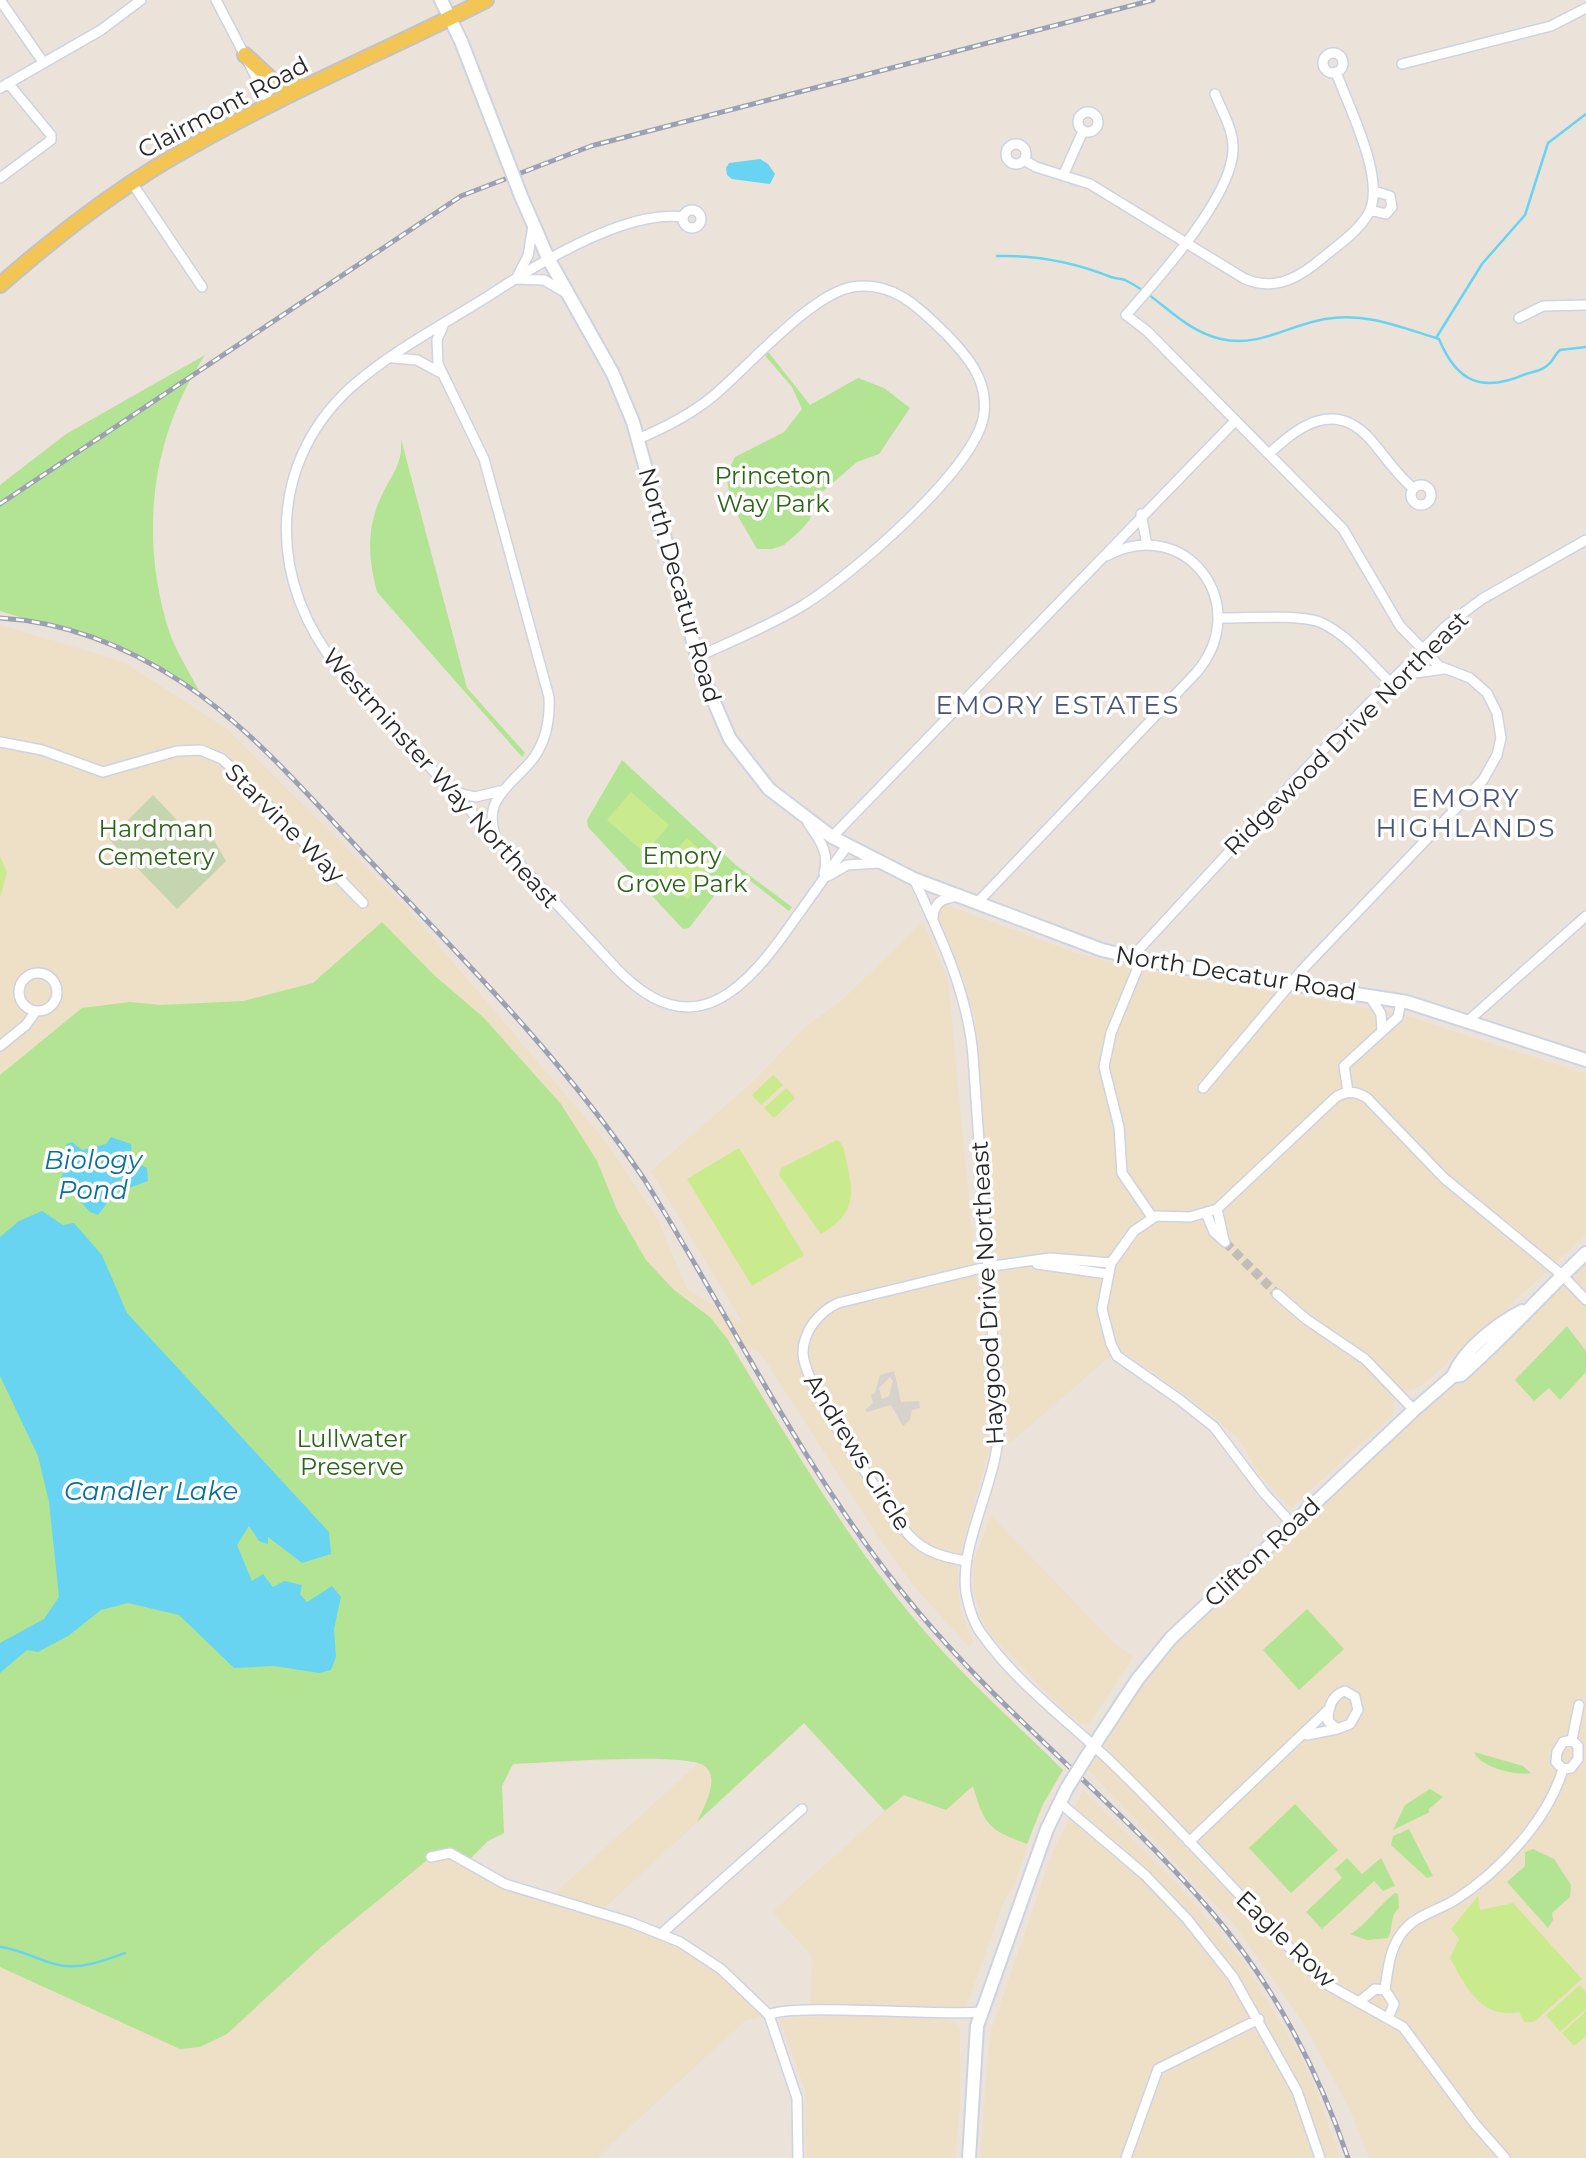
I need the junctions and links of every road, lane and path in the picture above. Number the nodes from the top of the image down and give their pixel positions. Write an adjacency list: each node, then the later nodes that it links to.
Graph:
1 (0, 0): 9 (street)
2 (141, 0): 9 (street)
3 (216, 0): 8 (street)
4 (441, 0): 7 (main road, North Decatur Road)
5 (486, 0): 7 (main road, Clairmont Road)
6 (1586, 8): 10 (street)
7 (451, 17): 13 (main road, Clairmont Road); 24 (main road, North Decatur Road, bridge)
8 (245, 55): 13 (main road); 15 (street)
9 (43, 62): 12 (street)
10 (1402, 64)
11 (1336, 72): 21 (street)
12 (4, 85): 19 (street)
13 (307, 86): 15 (main road, Clairmont Road)
14 (1215, 94): 25 (street)
15 (270, 104): 20 (main road, Clairmont Road)
16 (1083, 131): 18 (street)
17 (1024, 160): 18 (street)
18 (1063, 176): 25 (street)
19 (0, 178)
20 (132, 183): 28 (main road, Clairmont Road); 29 (street)
21 (1374, 191): 22 (street); 22 (street)
22 (1370, 210): 25 (street)
23 (683, 217): 26 (street, Westminster Way Northeast)
24 (533, 224): 26 (main road, North Decatur Road); 27 (street)
25 (1186, 243): 36 (street)
26 (548, 258): 27 (street, Westminster Way Northeast); 30 (main road, North Decatur Road)
27 (514, 279): 30 (street); 33 (street, Westminster Way Northeast)
28 (0, 285)
29 (202, 287)
30 (569, 295): 37 (main road, North Decatur Road)
31 (1586, 305): 32 (street)
32 (1519, 318)
33 (444, 324): 34 (street, Westminster Way Northeast); 35 (street)
34 (392, 358): 35 (street); 50 (street, Westminster Way Northeast)
35 (441, 373): 51 (street)
36 (1235, 421): 38 (street); 40 (street)
37 (638, 439): 46 (main road, North Decatur Road); 46 (street)
38 (1269, 454): 39 (street); 45 (street)
39 (1413, 488)
40 (1141, 514): 42 (street); 43 (street)
41 (1586, 540): 45 (street, Ridgewood Drive Northeast)
42 (1147, 545): 43 (street); 44 (street)
43 (1101, 558): 53 (street)
44 (1220, 618): 48 (street); 61 (street)
45 (1424, 649): 47 (street); 48 (street, Ridgewood Drive Northeast)
46 (697, 657): 52 (main road, North Decatur Road)
47 (1446, 668): 48 (street); 65 (street)
48 (1391, 683): 64 (street, Ridgewood Drive Northeast)
49 (0, 741): 60 (street, Starvine Way)
50 (453, 791): 51 (street); 54 (street, Westminster Way Northeast)
51 (500, 791): 54 (street)
52 (806, 821): 53 (main road, North Decatur Road); 58 (street)
53 (832, 837): 55 (main road, North Decatur Road)
54 (499, 843): 58 (street, Westminster Way Northeast)
55 (846, 846): 56 (main road, North Decatur Road); 58 (street, Westminster Way Northeast)
56 (880, 863): 57 (main road, North Decatur Road); 58 (street, Westminster Way Northeast)
57 (914, 879): 59 (main road, North Decatur Road); 63 (street, Haygood Drive Northeast)
58 (822, 881)
59 (958, 896): 61 (main road, North Decatur Road); 63 (street)
60 (363, 903)
61 (977, 903): 64 (main road, North Decatur Road)
62 (1586, 916): 69 (street)
63 (932, 918): 81 (street, Haygood Drive Northeast)
64 (1136, 959): 65 (main road, North Decatur Road); 77 (street, Ridgewood Drive Northeast)
65 (1290, 984): 66 (main road, North Decatur Road); 73 (street)
66 (1369, 995): 67 (main road, North Decatur Road); 70 (street)
67 (1401, 1001): 69 (main road, North Decatur Road); 70 (street)
68 (36, 1011): 68 (street); 71 (street)
69 (1469, 1020): 72 (main road, North Decatur Road)
70 (1381, 1031): 74 (street)
71 (0, 1046)
72 (1586, 1060)
73 (1203, 1088)
74 (1348, 1091): 75 (street); 83 (street)
75 (1217, 1209): 76 (street); 76 (street)
76 (1206, 1213): 77 (street)
77 (1152, 1217): 80 (street)
78 (1586, 1253): 83 (main road)
79 (1026, 1263): 80 (street); 81 (street); 82 (street)
80 (1111, 1263): 82 (street)
81 (986, 1267): 88 (street, Haygood Drive Northeast); 88 (street, Andrews Circle)
82 (1108, 1274): 87 (street)
83 (1562, 1275): 85 (street); 86 (main road)
84 (1277, 1294): 86 (street)
85 (1586, 1300)
86 (1414, 1410): 87 (main road, Clifton Road)
87 (1292, 1524): 94 (main road, Clifton Road)
88 (966, 1561): 94 (street, Haygood Drive Northeast)
89 (1578, 1705): 93 (street)
90 (1330, 1708): 91 (street); 91 (street); 92 (street)
91 (1337, 1728): 92 (street)
92 (1302, 1737): 99 (street)
93 (1572, 1740): 95 (street); 96 (street)
94 (1091, 1751): 97 (main road, bridge); 99 (street, Eagle Row)
95 (1582, 1760): 96 (street)
96 (1563, 1769): 102 (street)
97 (1059, 1802): 104 (main road); 107 (street)
98 (802, 1809): 101 (street)
99 (1189, 1842): 103 (street, Eagle Row)
100 (431, 1857): 101 (street)
101 (661, 1934): 105 (street)
102 (1384, 1990): 103 (street); 106 (street)
103 (1360, 2002): 106 (street, Eagle Row)
104 (981, 2012): 105 (street); 109 (main road)
105 (769, 2015): 108 (street)
106 (1389, 2016): 112 (street, Eagle Row)
107 (1259, 2019): 110 (street); 111 (street)
108 (798, 2158)
109 (969, 2158)
110 (1126, 2158)
111 (1320, 2158)
112 (1505, 2158)

